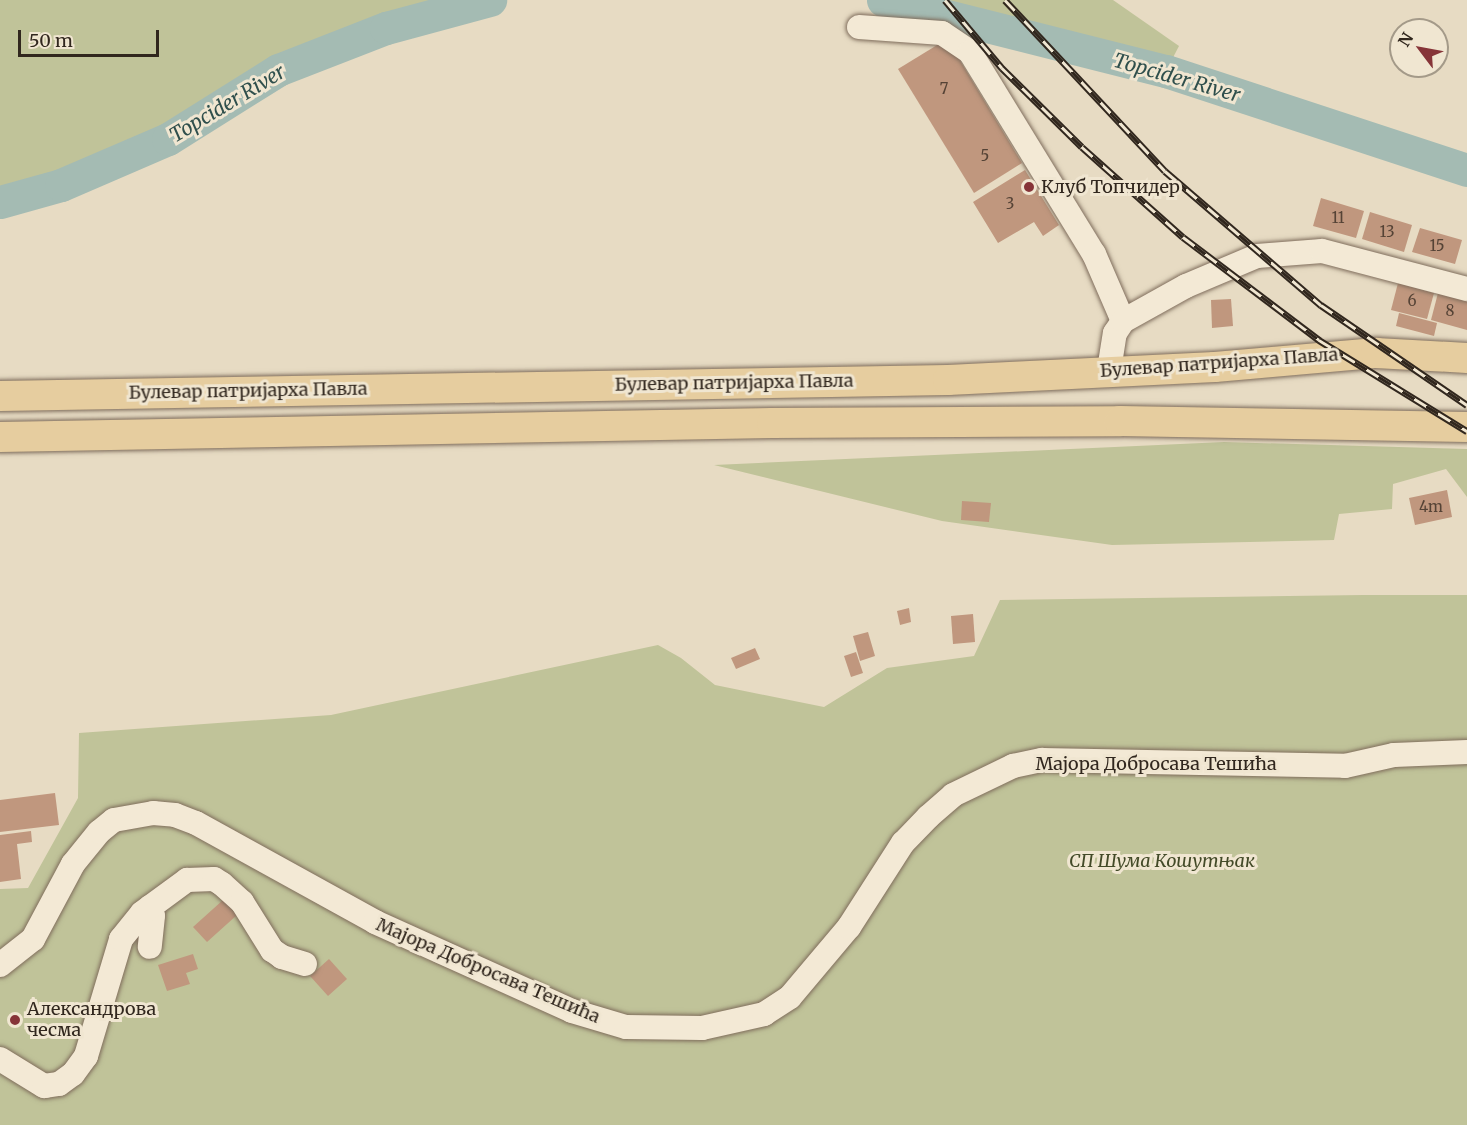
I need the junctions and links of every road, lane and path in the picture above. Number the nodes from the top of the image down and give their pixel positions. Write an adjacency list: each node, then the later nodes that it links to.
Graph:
1 (859, 27): 3 (street)
2 (1467, 289): 3 (street)
3 (1123, 321): 5 (street)
4 (1467, 358): 5 (main road, Булевар патријарха Павла)
5 (1109, 370): 6 (main road, Булевар патријарха Павла)
6 (0, 396)
7 (1467, 427): 8 (main road)
8 (0, 437)
9 (1467, 752): 13 (street, Мајора Добросава Тешића)
10 (150, 907): 11 (street); 12 (street); 14 (street)
11 (150, 947)
12 (304, 964)
13 (0, 965)
14 (0, 1059)

